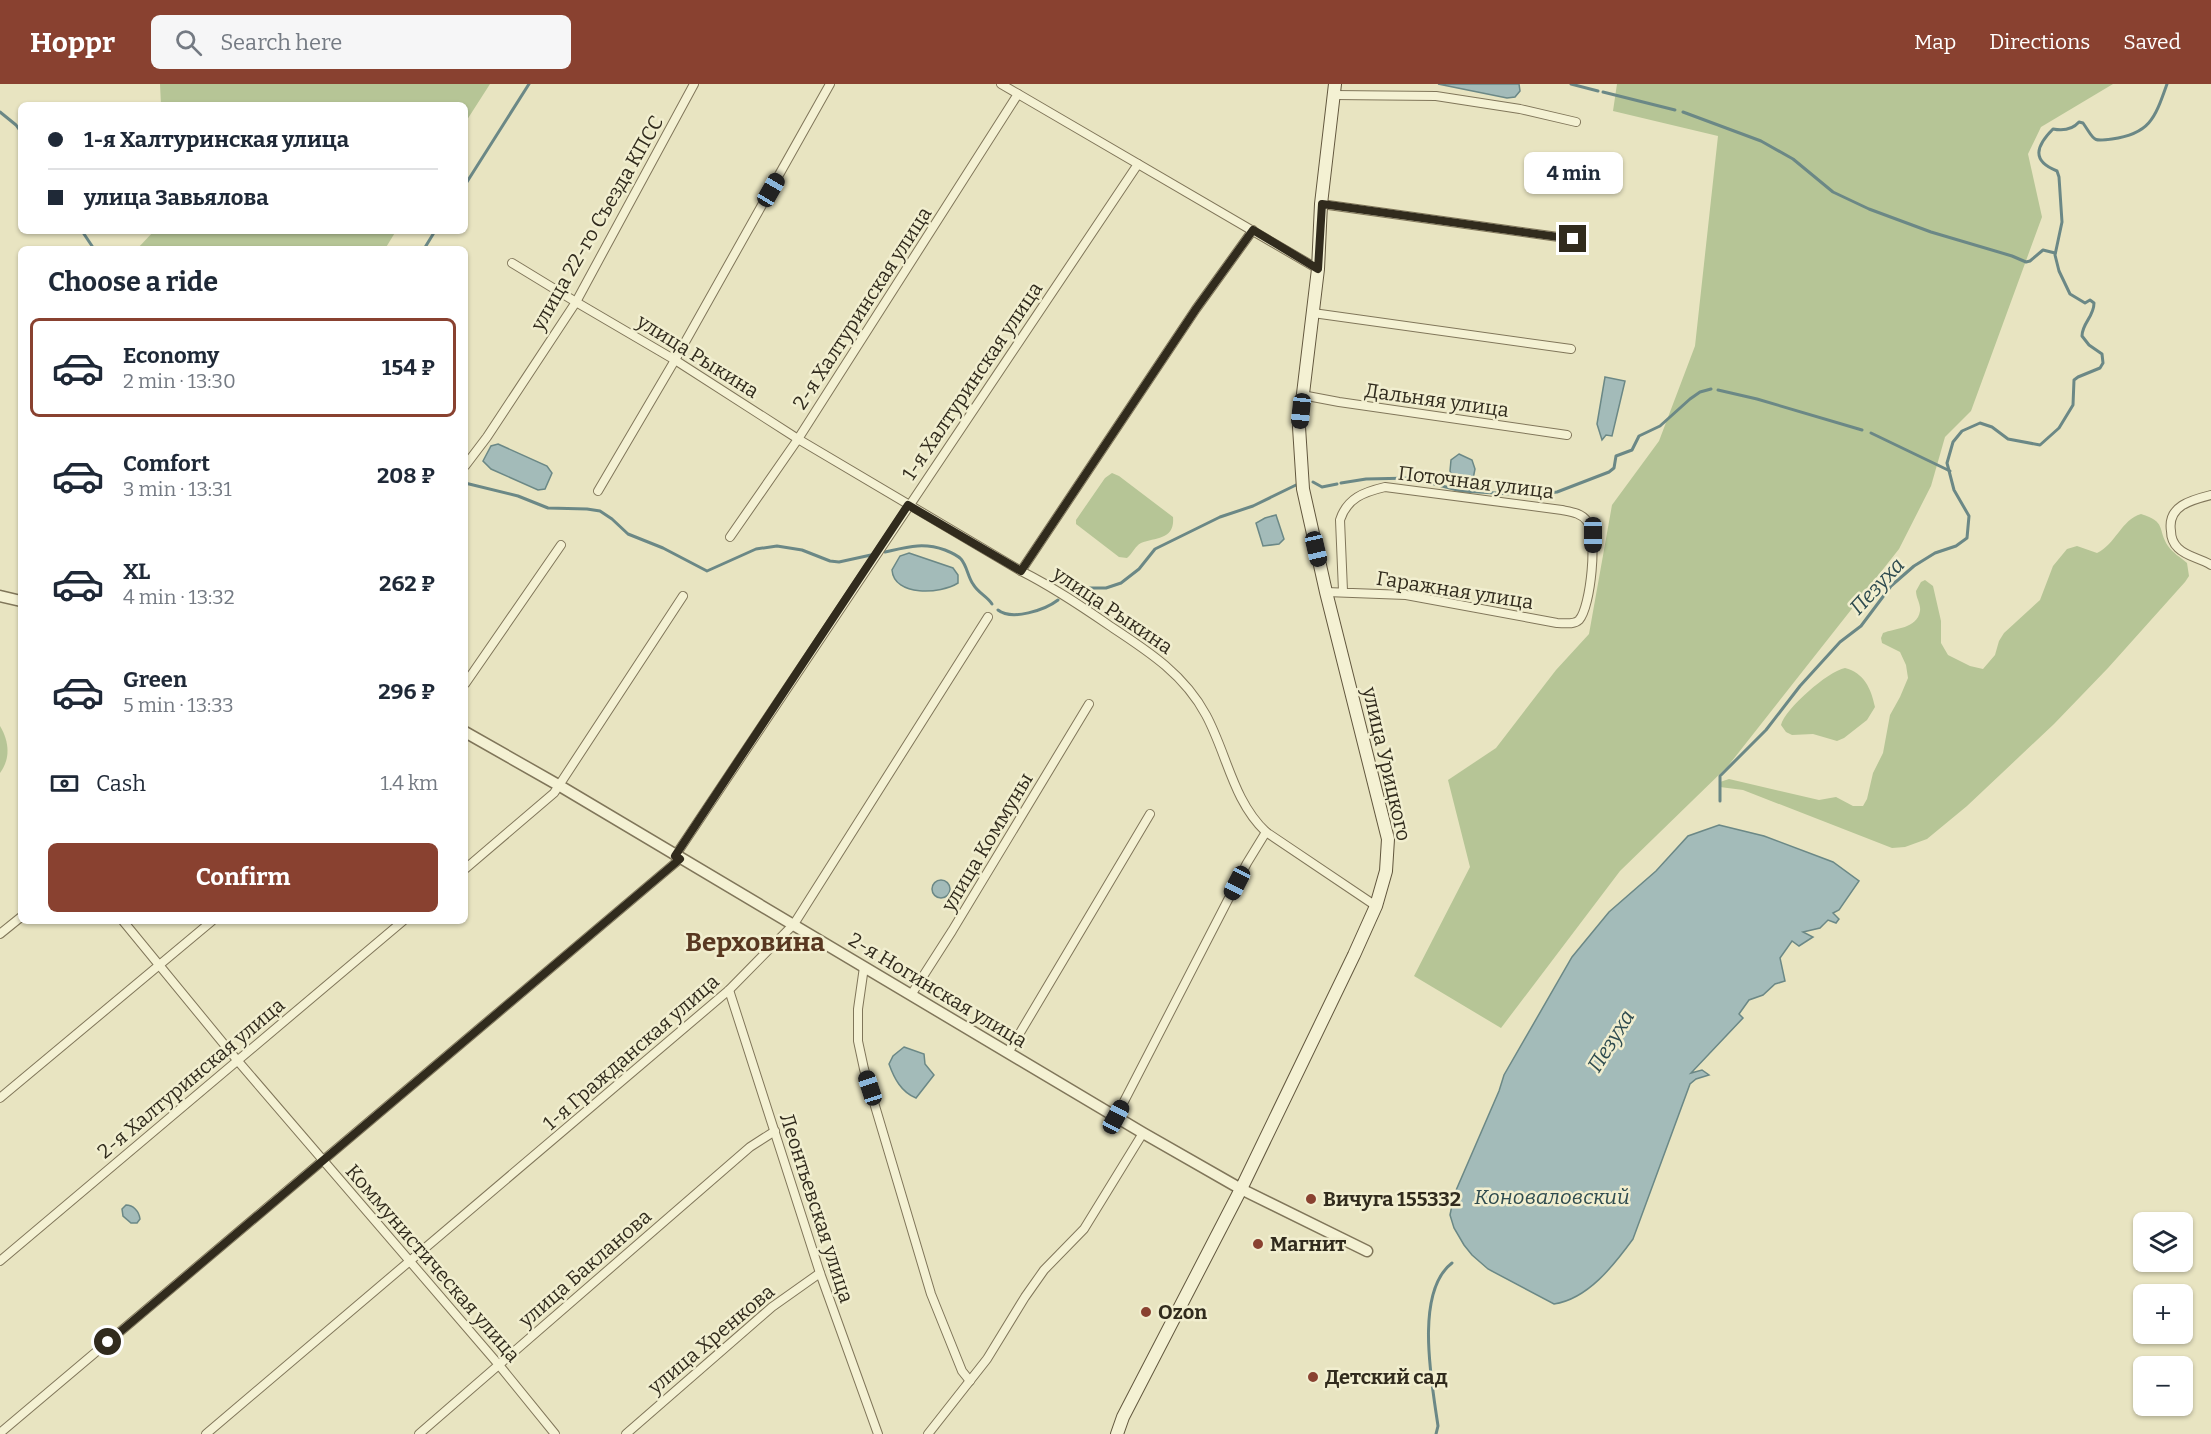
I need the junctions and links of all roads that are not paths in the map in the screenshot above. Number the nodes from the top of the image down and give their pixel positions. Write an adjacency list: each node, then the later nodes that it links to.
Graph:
1 (694, 84): 13 (street, улица 22-го Съезда КПСС)
2 (830, 84): 16 (street)
3 (1001, 84): 5 (street)
4 (1334, 89): 6 (street); 8 (main road, улица Урицкого)
5 (1018, 94): 7 (street); 19 (street, 2-я Халтуринская улица)
6 (1576, 122)
7 (1138, 164): 9 (street); 23 (street, 1-я Халтуринская улица)
8 (1322, 204): 10 (street); 12 (main road, улица Урицкого)
9 (1253, 230): 12 (street); 27 (street)
10 (1573, 239)
11 (512, 263): 13 (street, улица Рыкина)
12 (1318, 269): 14 (main road, улица Урицкого)
13 (576, 303): 16 (street, улица Рыкина); 20 (street, улица 22-го Съезда КПСС)
14 (1312, 313): 15 (street); 17 (main road, улица Урицкого)
15 (1571, 349)
16 (675, 360): 19 (street, улица Рыкина); 21 (street)
17 (1302, 395): 18 (street, Дальняя улица); 29 (main road, улица Урицкого)
18 (1567, 435)
19 (798, 439): 23 (street, улица Рыкина); 24 (street, 2-я Халтуринская улица)
20 (468, 462)
21 (598, 491)
22 (2211, 495): 26 (street)
23 (908, 505): 27 (street, улица Рыкина); 41 (street, 1-я Халтуринская улица)
24 (730, 537)
25 (561, 545): 35 (street)
26 (2209, 564)
27 (1021, 571): 40 (street, улица Рыкина)
28 (1342, 591): 29 (street, Гаражная улица); 34 (street, Гаражная улица); 34 (street, Поточная улица)
29 (1326, 592): 43 (main road, улица Урицкого)
30 (0, 596): 32 (street)
31 (683, 596): 38 (street)
32 (18, 600)
33 (988, 617): 48 (street, 1-я Гражданская улица)
34 (1578, 621)
35 (468, 680)
36 (1089, 704): 53 (street, улица Коммуны)
37 (468, 734): 38 (street, 2-я Ногинская улица)
38 (560, 786): 41 (street, 2-я Ногинская улица); 42 (street)
39 (1150, 814): 54 (street)
40 (1266, 832): 43 (street, улица Рыкина); 57 (street)
41 (677, 857): 48 (street, 2-я Ногинская улица); 60 (street, 1-я Халтуринская улица)
42 (468, 865)
43 (1376, 906): 61 (main road, улица Урицкого)
44 (18, 919): 49 (street)
45 (125, 924): 50 (street, Коммунистическая улица)
46 (209, 924): 50 (street)
47 (399, 924): 55 (street, 2-я Халтуринская улица)
48 (794, 924): 51 (street, 2-я Ногинская улица); 52 (street, 1-я Гражданская улица)
49 (0, 934)
50 (160, 966): 55 (street, Коммунистическая улица); 56 (street)
51 (864, 967): 53 (street, 2-я Ногинская улица); 67 (street)
52 (729, 990): 58 (street, Леонтьевская улица); 64 (street, 1-я Гражданская улица)
53 (911, 995): 54 (street, 2-я Ногинская улица)
54 (1008, 1053): 57 (street, 2-я Ногинская улица)
55 (237, 1060): 60 (street, Коммунистическая улица); 63 (street, 2-я Халтуринская улица)
56 (0, 1098)
57 (1116, 1117): 59 (street, 2-я Ногинская улица)
58 (775, 1131): 65 (street, Леонтьевская улица); 66 (street, улица Бакланова)
59 (1143, 1133): 61 (street, 2-я Ногинская улица); 67 (street)
60 (324, 1160): 64 (street, Коммунистическая улица); 68 (street, 1-я Халтуринская улица)
61 (1241, 1189): 62 (street, 2-я Ногинская улица); 75 (main road, улица Урицкого)
62 (1367, 1251)
63 (0, 1261)
64 (410, 1263): 66 (street, Коммунистическая улица); 69 (street, 1-я Гражданская улица)
65 (820, 1273): 72 (street, улица Хренкова); 73 (street, Леонтьевская улица)
66 (499, 1365): 70 (street, улица Бакланова); 71 (street, Коммунистическая улица)
67 (970, 1381): 74 (street)
68 (0, 1433)
69 (206, 1434)
70 (419, 1434)
71 (555, 1434)
72 (626, 1434)
73 (878, 1434)
74 (928, 1434)
75 (1117, 1434)

